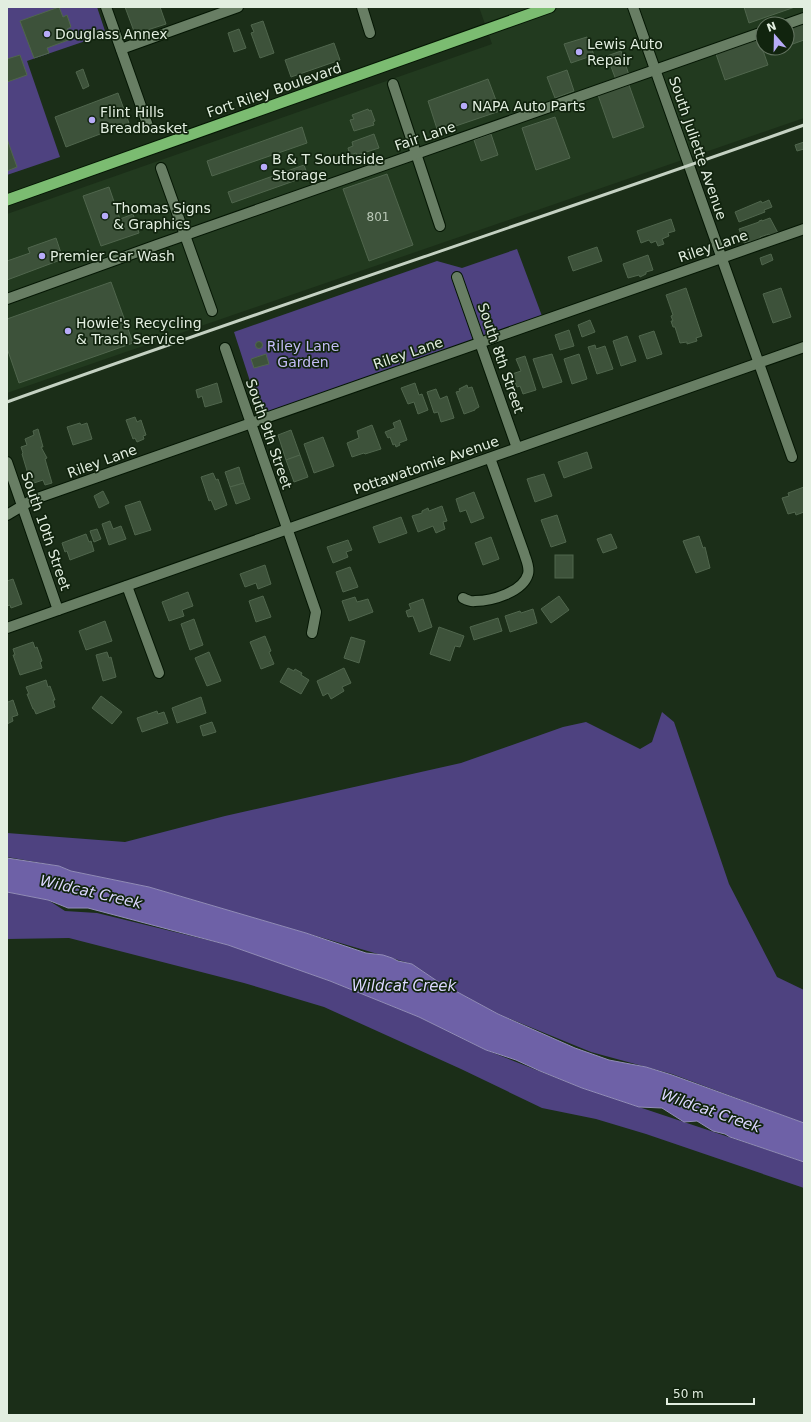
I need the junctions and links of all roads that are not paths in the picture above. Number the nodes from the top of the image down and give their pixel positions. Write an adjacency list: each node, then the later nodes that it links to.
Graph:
1 (106, 7): 8 (street)
2 (238, 7): 8 (street)
3 (362, 7): 6 (street)
4 (550, 7): 14 (highway, Fort Riley Boulevard)
5 (633, 7): 9 (street, South Juliette Avenue)
6 (370, 33)
7 (755, 35): 9 (street, Fair Lane)
8 (121, 49): 11 (street)
9 (655, 70): 12 (street, Fair Lane); 18 (street, South Juliette Avenue)
10 (393, 84): 12 (street)
11 (148, 126)
12 (416, 154): 15 (street); 17 (street, Fair Lane)
13 (161, 168): 17 (street)
14 (7, 200)
15 (440, 226)
16 (804, 229): 18 (street, Riley Lane)
17 (185, 235): 20 (street, Fair Lane); 21 (street)
18 (722, 258): 22 (street, Riley Lane); 25 (street, South Juliette Avenue)
19 (457, 276): 22 (street, South 8th Street)
20 (7, 299)
21 (212, 311)
22 (480, 342): 26 (street, Riley Lane); 27 (street, South 8th Street)
23 (804, 347): 25 (street, Pottawatomie Avenue)
24 (224, 348): 26 (street, South 9th Street)
25 (758, 363): 27 (street, Pottawatomie Avenue); 28 (street, South Juliette Avenue)
26 (250, 423): 31 (street, Riley Lane); 33 (street, South 9th Street)
27 (518, 448): 29 (street, Pottawatomie Avenue)
28 (792, 457)
29 (490, 458): 33 (street, Pottawatomie Avenue); 35 (street)
30 (7, 462): 31 (street, South 10th Street)
31 (22, 507): 32 (street); 36 (street, South 10th Street)
32 (7, 515)
33 (287, 530): 34 (street, Pottawatomie Avenue); 38 (street, South 9th Street)
34 (128, 586): 36 (street, Pottawatomie Avenue); 39 (street)
35 (463, 598)
36 (58, 610): 37 (street, Pottawatomie Avenue)
37 (7, 628)
38 (312, 633)
39 (159, 673)

